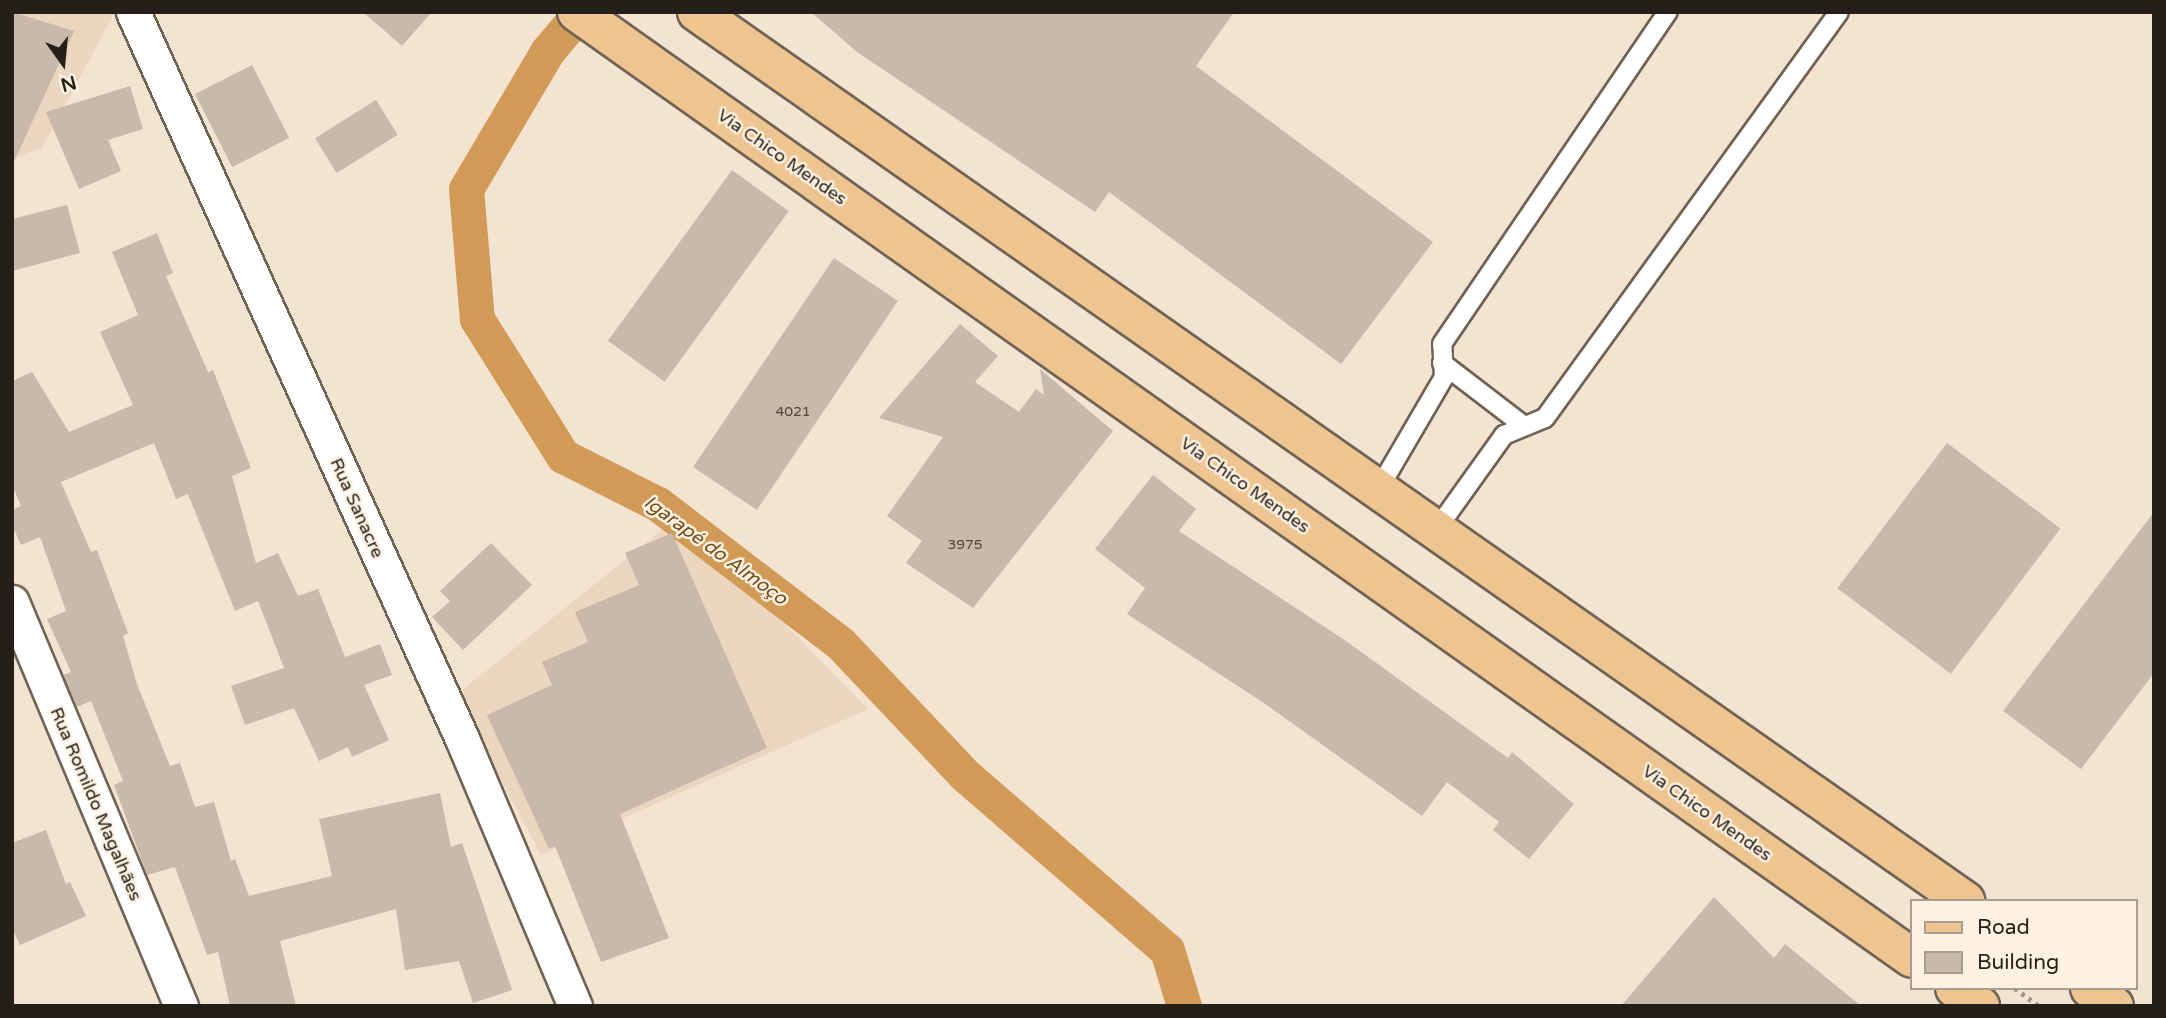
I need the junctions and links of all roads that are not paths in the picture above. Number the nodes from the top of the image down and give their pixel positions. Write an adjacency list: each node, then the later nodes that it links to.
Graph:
1 (133, 12): 15 (street, Rua Sanacre)
2 (577, 12): 12 (main road, Via Chico Mendes)
3 (697, 12): 8 (main road)
4 (1668, 12): 6 (lane)
5 (1839, 12): 7 (lane)
6 (1441, 363): 7 (lane); 8 (lane)
7 (1524, 426): 9 (lane)
8 (1378, 490): 9 (main road)
9 (1436, 530): 11 (main road)
10 (12, 603): 14 (street, Rua Romildo Magalhães)
11 (1962, 899)
12 (1910, 957)
13 (2093, 990): 16 (main road)
14 (181, 1006)
15 (575, 1006)
16 (2115, 1006)

